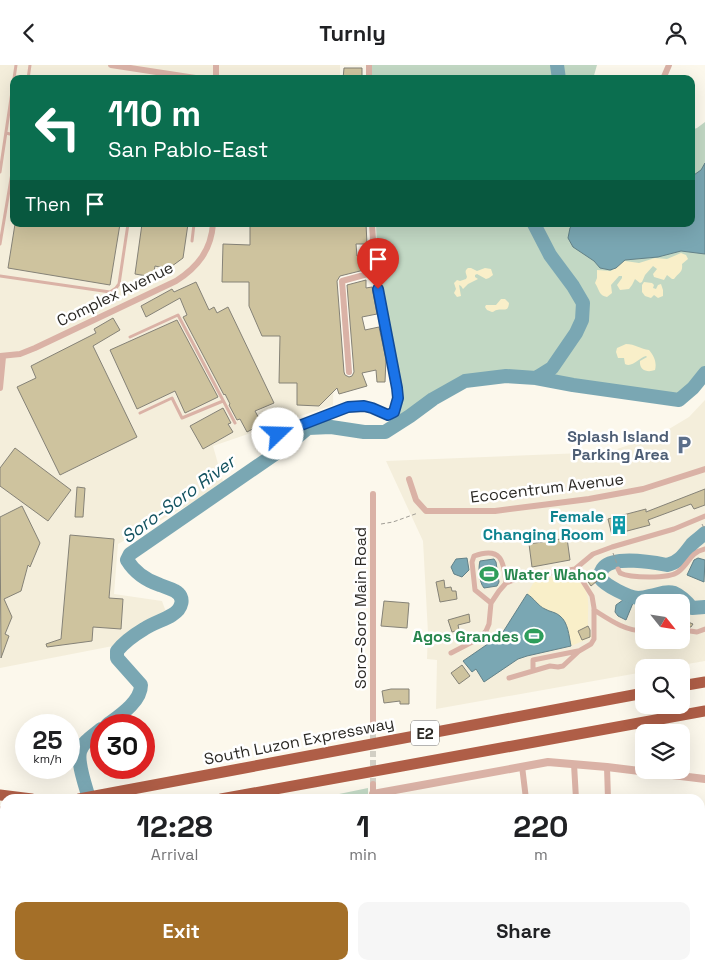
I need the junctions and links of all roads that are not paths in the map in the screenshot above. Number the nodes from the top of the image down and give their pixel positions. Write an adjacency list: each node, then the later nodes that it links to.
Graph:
1 (111, 65): 2 (street)
2 (150, 71): 3 (lane); 4 (street)
3 (150, 75)
4 (176, 75)
5 (10, 106): 6 (lane)
6 (6, 133): 7 (lane); 8 (lane)
7 (10, 134)
8 (0, 171)
9 (10, 184): 11 (lane)
10 (0, 200): 11 (lane)
11 (7, 201): 17 (lane)
12 (128, 227): 19 (lane)
13 (194, 227): 16 (lane)
14 (212, 227): 21 (street, Complex Avenue)
15 (372, 227): 18 (street)
16 (192, 241)
17 (0, 244)
18 (375, 272): 22 (street); 27 (street)
19 (0, 276)
20 (130, 337): 24 (lane)
21 (2, 356): 23 (street)
22 (349, 372)
23 (0, 388)
24 (223, 401): 25 (lane); 26 (lane)
25 (140, 413)
26 (235, 423)
27 (278, 434)
28 (705, 469): 29 (street, Ecocentrum Avenue)
29 (409, 479)
30 (373, 494): 49 (street, Soro-Soro Main Road)
31 (705, 516): 33 (street)
32 (705, 549): 34 (street)
33 (575, 569): 35 (street); 37 (street)
34 (618, 569)
35 (506, 583): 36 (street); 36 (street)
36 (491, 603): 42 (street)
37 (594, 610): 39 (street); 41 (street)
38 (705, 629): 40 (street)
39 (635, 631)
40 (690, 631)
41 (579, 651): 43 (street); 43 (street)
42 (451, 653)
43 (533, 671): 44 (street)
44 (509, 678)
45 (705, 682): 46 (highway)
46 (690, 684)
47 (635, 695): 55 (highway, South Luzon Expressway / E2)
48 (705, 711): 56 (highway, E2)
49 (373, 722)
50 (574, 764): 51 (street); 52 (street); 60 (street)
51 (522, 766): 58 (street); 59 (street)
52 (608, 767): 53 (street); 61 (street)
53 (705, 779)
54 (373, 784): 57 (street)
55 (106, 794)
56 (248, 794)
57 (373, 794)
58 (382, 794)
59 (525, 794)
60 (576, 794)
61 (608, 794)

